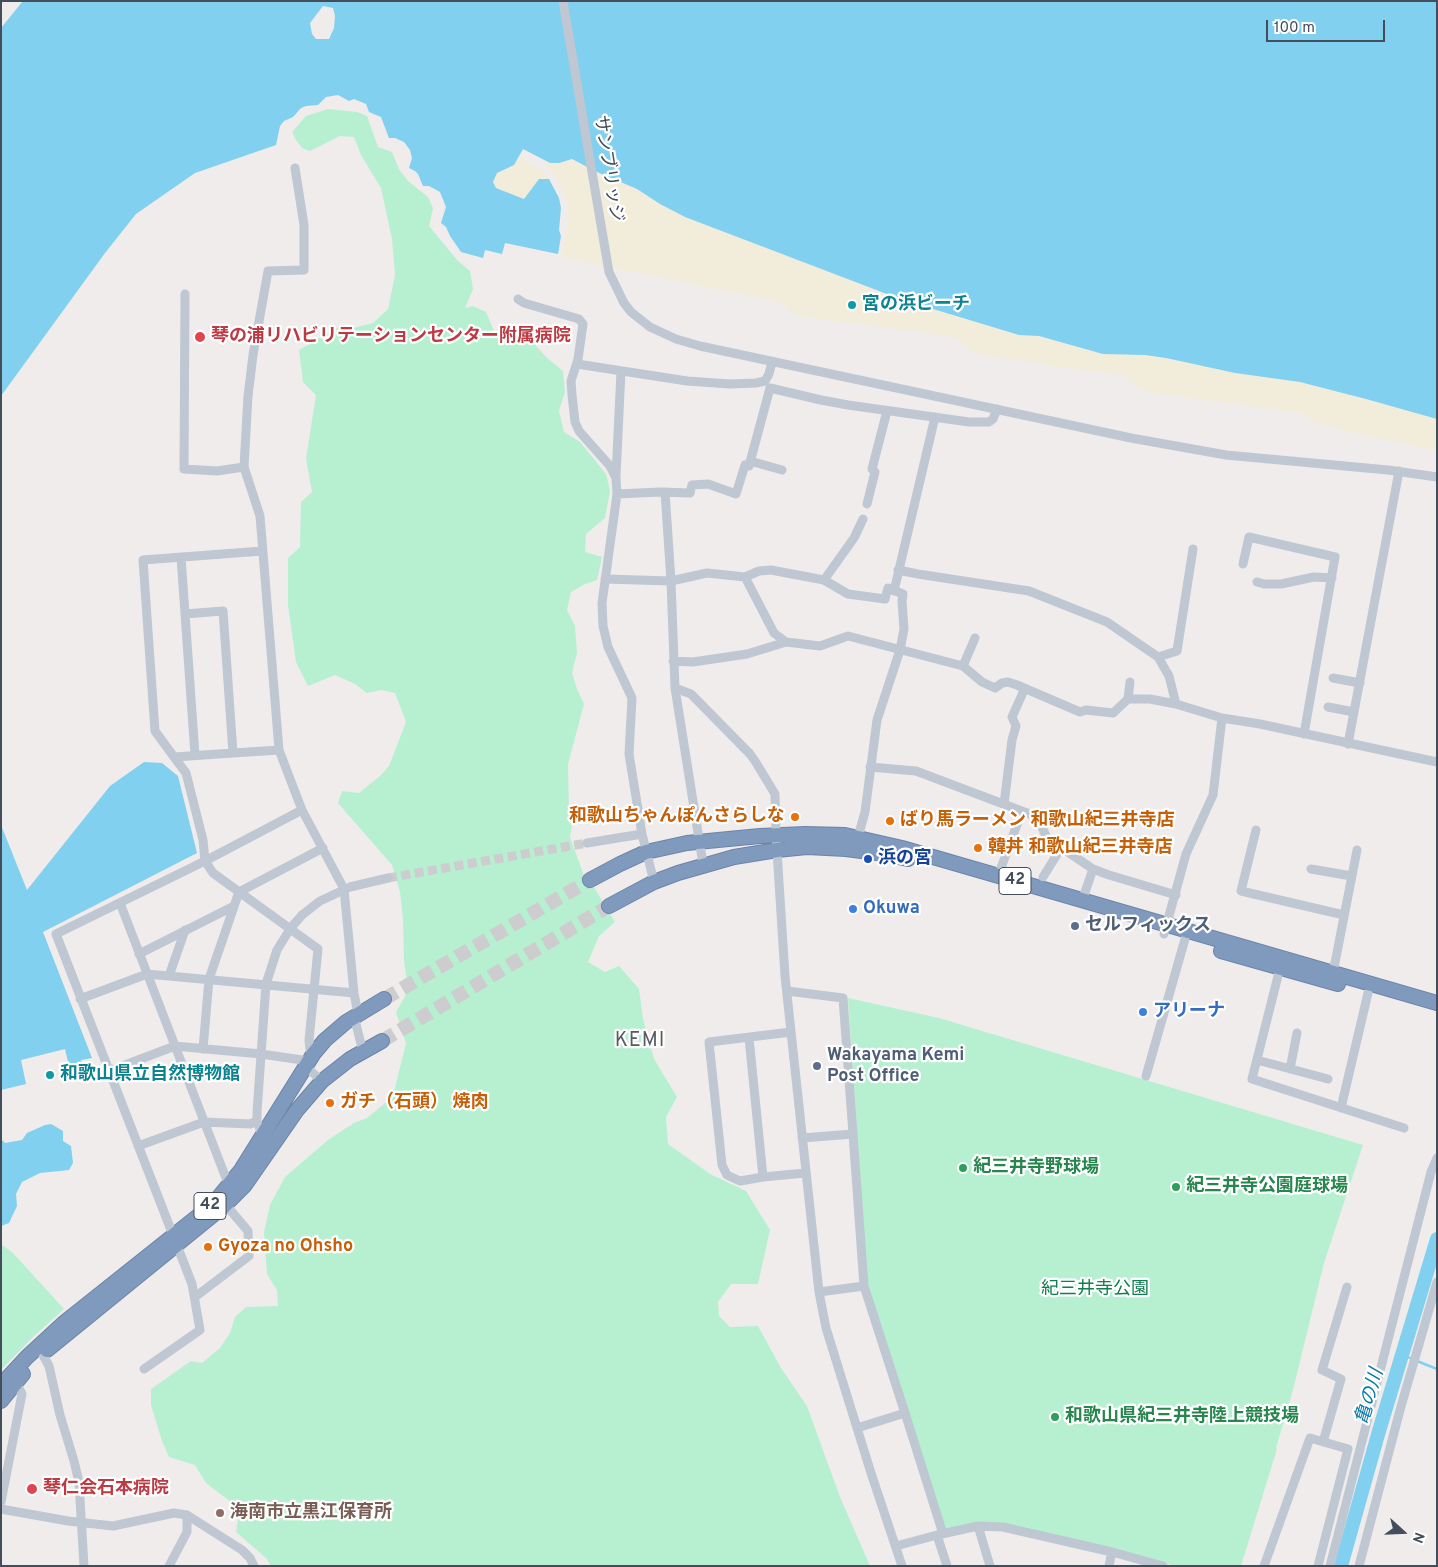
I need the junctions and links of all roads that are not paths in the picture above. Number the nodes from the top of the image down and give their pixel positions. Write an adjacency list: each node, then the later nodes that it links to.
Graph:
1 (563, 1): 5 (street, サンブリッジ)
2 (295, 168): 13 (street)
3 (185, 294): 13 (street)
4 (518, 299): 6 (street)
5 (772, 362): 8 (street); 9 (street, サンブリッジ)
6 (577, 364): 7 (street); 17 (street)
7 (621, 371): 8 (street); 17 (street)
8 (767, 384): 10 (street); 12 (street)
9 (996, 409): 11 (street); 15 (street, サンブリッジ)
10 (886, 411): 11 (street); 20 (street)
11 (935, 417): 26 (street)
12 (750, 461): 14 (street); 18 (street)
13 (244, 467): 23 (street)
14 (782, 470)
15 (1398, 472): 16 (street, サンブリッジ); 43 (street)
16 (1437, 477)
17 (616, 478): 19 (street)
18 (665, 492): 19 (street); 31 (street)
19 (617, 494): 29 (street)
20 (867, 504)
21 (863, 519): 30 (street)
22 (1193, 549): 38 (street)
23 (262, 551): 24 (street); 53 (street)
24 (181, 557): 34 (street); 56 (street)
25 (1242, 564): 28 (street)
26 (898, 570): 33 (street); 38 (street)
27 (745, 577): 30 (street); 31 (street); 36 (street)
28 (1332, 578): 32 (street); 51 (street)
29 (605, 579): 31 (street); 63 (street)
30 (824, 580): 33 (street)
31 (671, 581): 39 (street)
32 (1257, 582)
33 (894, 591): 37 (street)
34 (185, 614): 54 (street); 55 (street)
35 (976, 638): 40 (street)
36 (786, 642): 37 (street); 39 (street)
37 (900, 650): 40 (street); 58 (street)
38 (1158, 657): 47 (street)
39 (673, 661): 44 (street)
40 (963, 666): 45 (street)
41 (1332, 678): 43 (street)
42 (1130, 682): 46 (street)
43 (1360, 683): 49 (street)
44 (675, 688): 64 (street); 66 (street)
45 (1025, 688): 46 (street); 59 (street)
46 (1128, 699): 47 (street)
47 (1176, 704): 50 (street)
48 (1328, 708): 49 (street)
49 (1354, 712): 52 (street)
50 (1222, 718): 51 (street); 85 (street)
51 (1304, 734): 52 (street)
52 (1348, 744): 57 (street)
53 (279, 750): 54 (street); 60 (street)
54 (233, 753): 55 (street)
55 (195, 755): 56 (street)
56 (174, 757): 73 (street)
57 (1437, 762)
58 (870, 766): 59 (street); 65 (street)
59 (1004, 804): 61 (street)
60 (302, 810): 68 (street); 73 (street)
61 (1022, 811): 69 (street); 77 (street)
62 (1256, 830): 90 (street)
63 (642, 834): 67 (street); 72 (street)
64 (776, 836): 65 (highway, 42); 66 (highway, 42); 70 (street)
65 (858, 837): 77 (highway, 42)
66 (700, 842): 72 (highway, 42); 74 (street)
67 (587, 843)
68 (322, 848): 83 (street); 84 (street)
69 (1060, 848): 75 (street); 78 (street)
70 (776, 850): 74 (highway, 42); 93 (highway, 42); 103 (street)
71 (1357, 850): 79 (street)
72 (646, 852): 81 (highway, 42); 82 (street)
73 (205, 861): 84 (street); 87 (street)
74 (703, 864): 82 (highway, 42)
75 (1093, 869): 85 (street); 86 (street)
76 (1311, 869): 79 (street)
77 (998, 876): 86 (highway, 42)
78 (1043, 876)
79 (1352, 876): 90 (street)
80 (388, 878): 83 (street)
81 (590, 880)
82 (654, 882): 89 (highway, 42)
83 (347, 888): 91 (street); 104 (street)
84 (239, 892): 88 (street); 91 (street)
85 (1176, 895): 93 (street)
86 (1082, 901): 93 (highway, 42)
87 (120, 903): 95 (street); 106 (street)
88 (234, 906): 92 (street); 100 (street)
89 (609, 906)
90 (1344, 914): 97 (street)
91 (290, 929): 101 (street); 102 (street)
92 (185, 930): 95 (street); 99 (street)
93 (1166, 930): 94 (highway, 42)
94 (1186, 936): 96 (highway, 42); 97 (highway, 42); 123 (street)
95 (139, 954): 98 (street)
96 (1280, 968): 105 (highway, 42); 120 (street)
97 (1333, 973): 108 (highway, 42)
98 (147, 974): 99 (street); 106 (street); 115 (street)
99 (169, 976): 100 (street)
100 (209, 979): 101 (street); 116 (street)
101 (266, 984): 102 (street); 118 (street)
102 (314, 988): 104 (street); 119 (street)
103 (787, 991): 111 (street); 130 (street)
104 (354, 993): 110 (street)
105 (1368, 993): 109 (highway, 42); 126 (street)
106 (80, 999): 122 (street)
107 (384, 999): 110 (highway, 42)
108 (1437, 1003)
109 (1437, 1013)
110 (356, 1015): 117 (street); 119 (highway, 42)
111 (791, 1032): 113 (street); 132 (street)
112 (1297, 1033): 121 (street)
113 (749, 1038): 137 (street); 137 (street)
114 (382, 1041): 117 (highway, 42)
115 (175, 1046): 116 (street); 122 (street); 128 (street)
116 (203, 1049): 118 (street)
117 (363, 1052): 125 (highway, 42)
118 (261, 1054): 119 (street); 127 (street)
119 (309, 1060): 125 (street); 131 (highway, 42)
120 (1257, 1060): 121 (street); 126 (street)
121 (1290, 1069): 124 (street)
122 (109, 1071): 133 (street)
123 (1146, 1076)
124 (1328, 1079)
125 (322, 1081): 134 (highway, 42)
126 (1341, 1108): 129 (street)
127 (257, 1121): 128 (street); 131 (street)
128 (204, 1122): 133 (street); 138 (street)
129 (1404, 1128)
130 (853, 1134): 132 (street); 142 (street)
131 (262, 1136): 134 (street); 138 (highway, 42)
132 (802, 1138): 136 (street)
133 (138, 1146): 140 (street)
134 (268, 1152): 139 (highway, 42)
135 (1436, 1162): 173 (street)
136 (805, 1173): 137 (street); 144 (street)
137 (763, 1178)
138 (229, 1186): 140 (highway, 42)
139 (226, 1205): 140 (highway, 42); 145 (street)
140 (175, 1241): 145 (street); 146 (highway, 42)
141 (1437, 1282): 174 (street)
142 (864, 1286): 144 (street); 151 (street)
143 (1347, 1287): 153 (street)
144 (819, 1292): 152 (street)
145 (195, 1297): 147 (street)
146 (41, 1350): 148 (highway, 42); 157 (street)
147 (144, 1369)
148 (13, 1378): 149 (highway, 42); 150 (highway, 42); 154 (street)
149 (1, 1385)
150 (1, 1401)
151 (905, 1413): 152 (street); 159 (street)
152 (857, 1428): 160 (street)
153 (1323, 1442): 171 (street); 172 (street)
154 (1, 1502)
155 (1, 1509): 157 (street)
156 (188, 1515): 157 (street); 164 (street); 165 (street)
157 (82, 1523): 163 (street)
158 (978, 1526): 159 (street); 161 (street); 168 (street)
159 (940, 1534): 160 (street); 167 (street)
160 (896, 1546): 166 (street)
161 (1112, 1552): 162 (street); 169 (street)
162 (1151, 1564): 170 (street)
163 (84, 1566)
164 (169, 1566)
165 (254, 1566)
166 (902, 1566)
167 (947, 1566)
168 (990, 1566)
169 (1109, 1566)
170 (1164, 1566)
171 (1264, 1566)
172 (1318, 1566)
173 (1330, 1566)
174 (1359, 1566)

